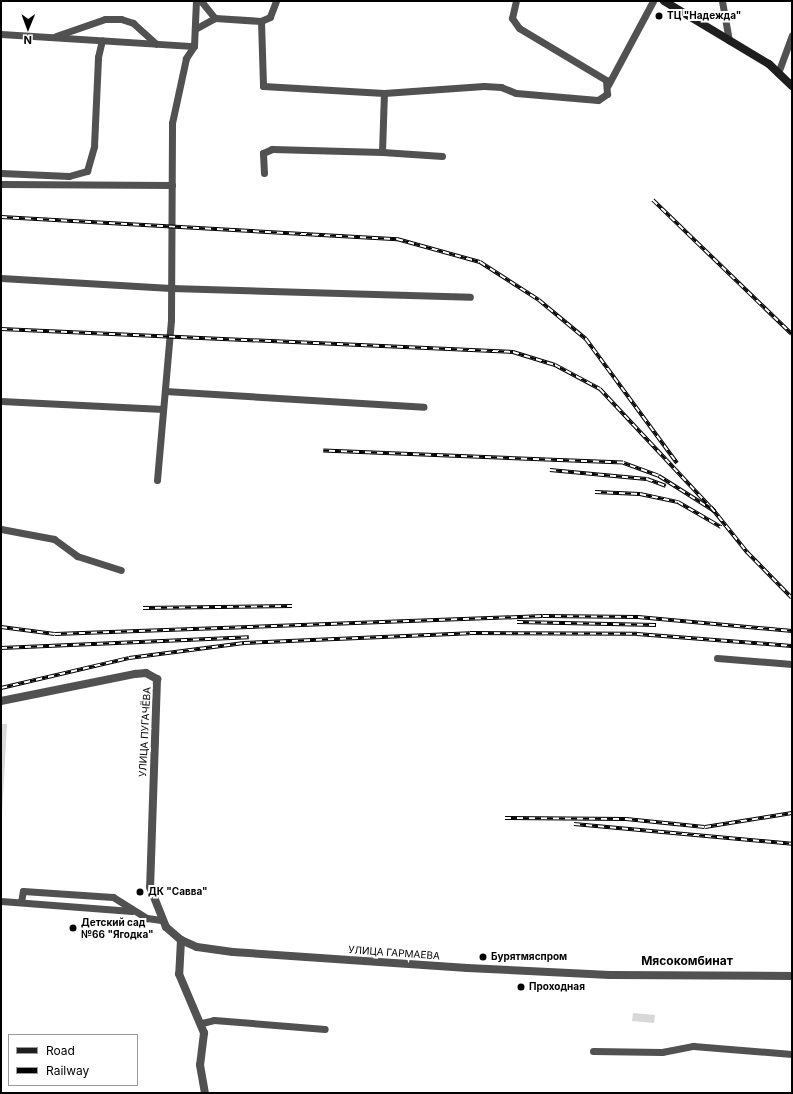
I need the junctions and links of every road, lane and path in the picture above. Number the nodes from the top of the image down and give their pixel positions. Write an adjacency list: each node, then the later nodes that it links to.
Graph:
1 (196, 1): 10 (street)
2 (201, 1): 8 (street)
3 (276, 1): 9 (street)
4 (516, 1): 19 (street)
5 (653, 1): 19 (street)
6 (664, 1): 15 (main road)
7 (722, 1): 15 (street)
8 (215, 18): 9 (street); 10 (street)
9 (261, 21): 21 (street)
10 (195, 29): 17 (street)
11 (1, 34): 13 (street)
12 (792, 35): 18 (street)
13 (53, 37): 14 (street); 16 (street)
14 (102, 40): 16 (street); 24 (street)
15 (729, 40): 18 (main road)
16 (156, 44): 17 (street)
17 (194, 46): 27 (street)
18 (778, 73): 20 (main road)
19 (608, 85): 21 (street)
20 (792, 86)
21 (384, 93): 22 (street)
22 (382, 152): 23 (street); 25 (street)
23 (442, 156)
24 (1, 173)
25 (264, 173)
26 (1, 184): 27 (street)
27 (172, 185): 29 (street)
28 (1, 278): 29 (street)
29 (171, 288): 30 (street); 31 (street)
30 (470, 297)
31 (165, 391): 33 (street); 34 (street)
32 (1, 401): 34 (street)
33 (424, 407)
34 (163, 409): 35 (street)
35 (157, 480)
36 (1, 529): 37 (street)
37 (121, 570)
38 (717, 658): 39 (street)
39 (792, 664)
40 (1, 701): 44 (street, УЛИЦА ПУГАЧЁВА)
41 (1, 901): 42 (street)
42 (21, 902): 43 (street); 43 (street)
43 (136, 911): 44 (street)
44 (161, 920): 45 (street)
45 (181, 940): 46 (street, УЛИЦА ГАРМАЕВА); 47 (street)
46 (792, 976)
47 (202, 1023): 48 (street); 51 (street)
48 (325, 1030)
49 (593, 1051): 50 (street)
50 (792, 1054)
51 (205, 1093)

